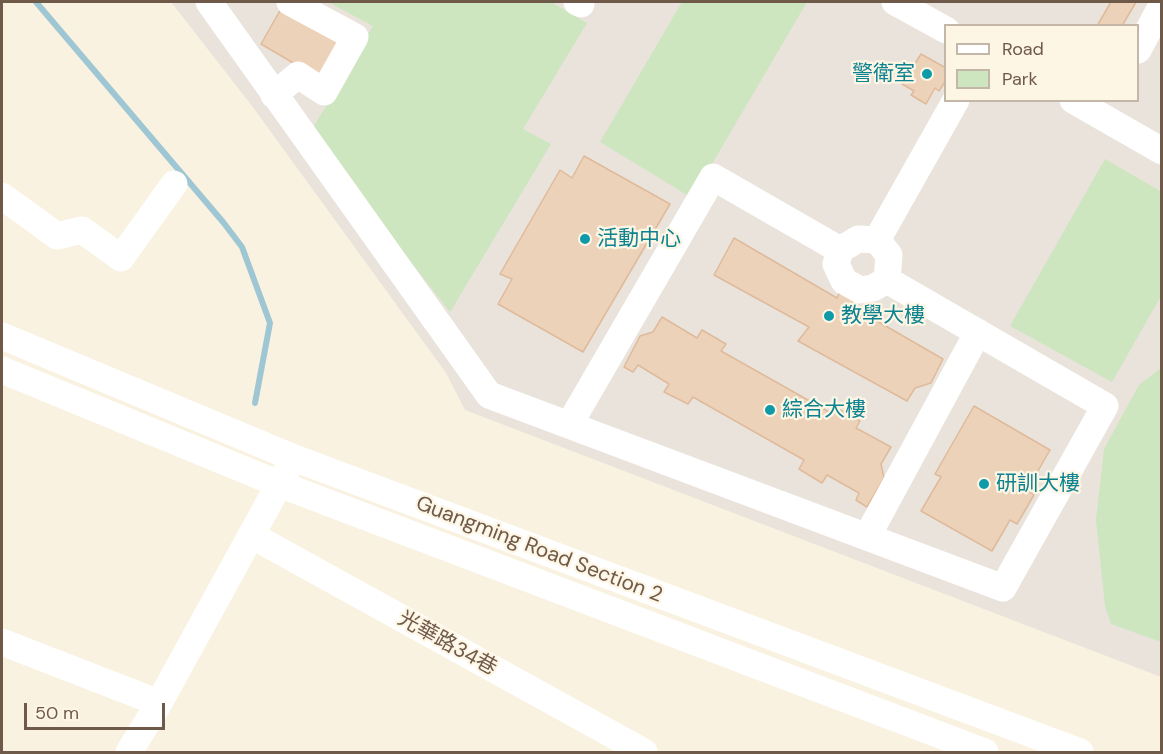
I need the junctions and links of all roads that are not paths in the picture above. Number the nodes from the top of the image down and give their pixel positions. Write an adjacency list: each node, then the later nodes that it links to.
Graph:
1 (209, 2): 7 (street)
2 (290, 2): 7 (street)
3 (904, 4): 5 (street)
4 (1161, 5): 6 (street)
5 (944, 29)
6 (1139, 46)
7 (274, 94): 20 (street)
8 (955, 102): 14 (street)
9 (1081, 102): 10 (street)
10 (1106, 108): 11 (street)
11 (1161, 151)
12 (174, 184): 13 (street)
13 (2, 196)
14 (877, 240): 15 (street); 16 (street)
15 (840, 250): 16 (street); 20 (street)
16 (887, 280): 17 (street)
17 (978, 333): 24 (street); 24 (street)
18 (2, 336): 21 (street, Guangming Road Section 2)
19 (2, 370): 22 (street, Guangming Road Section 2)
20 (569, 425): 24 (street)
21 (294, 458): 22 (street); 30 (street, Guangming Road Section 2)
22 (279, 484): 23 (street); 29 (street, Guangming Road Section 2)
23 (251, 535): 26 (street); 28 (street, 光華路34巷)
24 (867, 537)
25 (2, 642): 26 (street)
26 (159, 703): 27 (street)
27 (136, 750)
28 (644, 753)
29 (986, 753)
30 (1080, 753)

